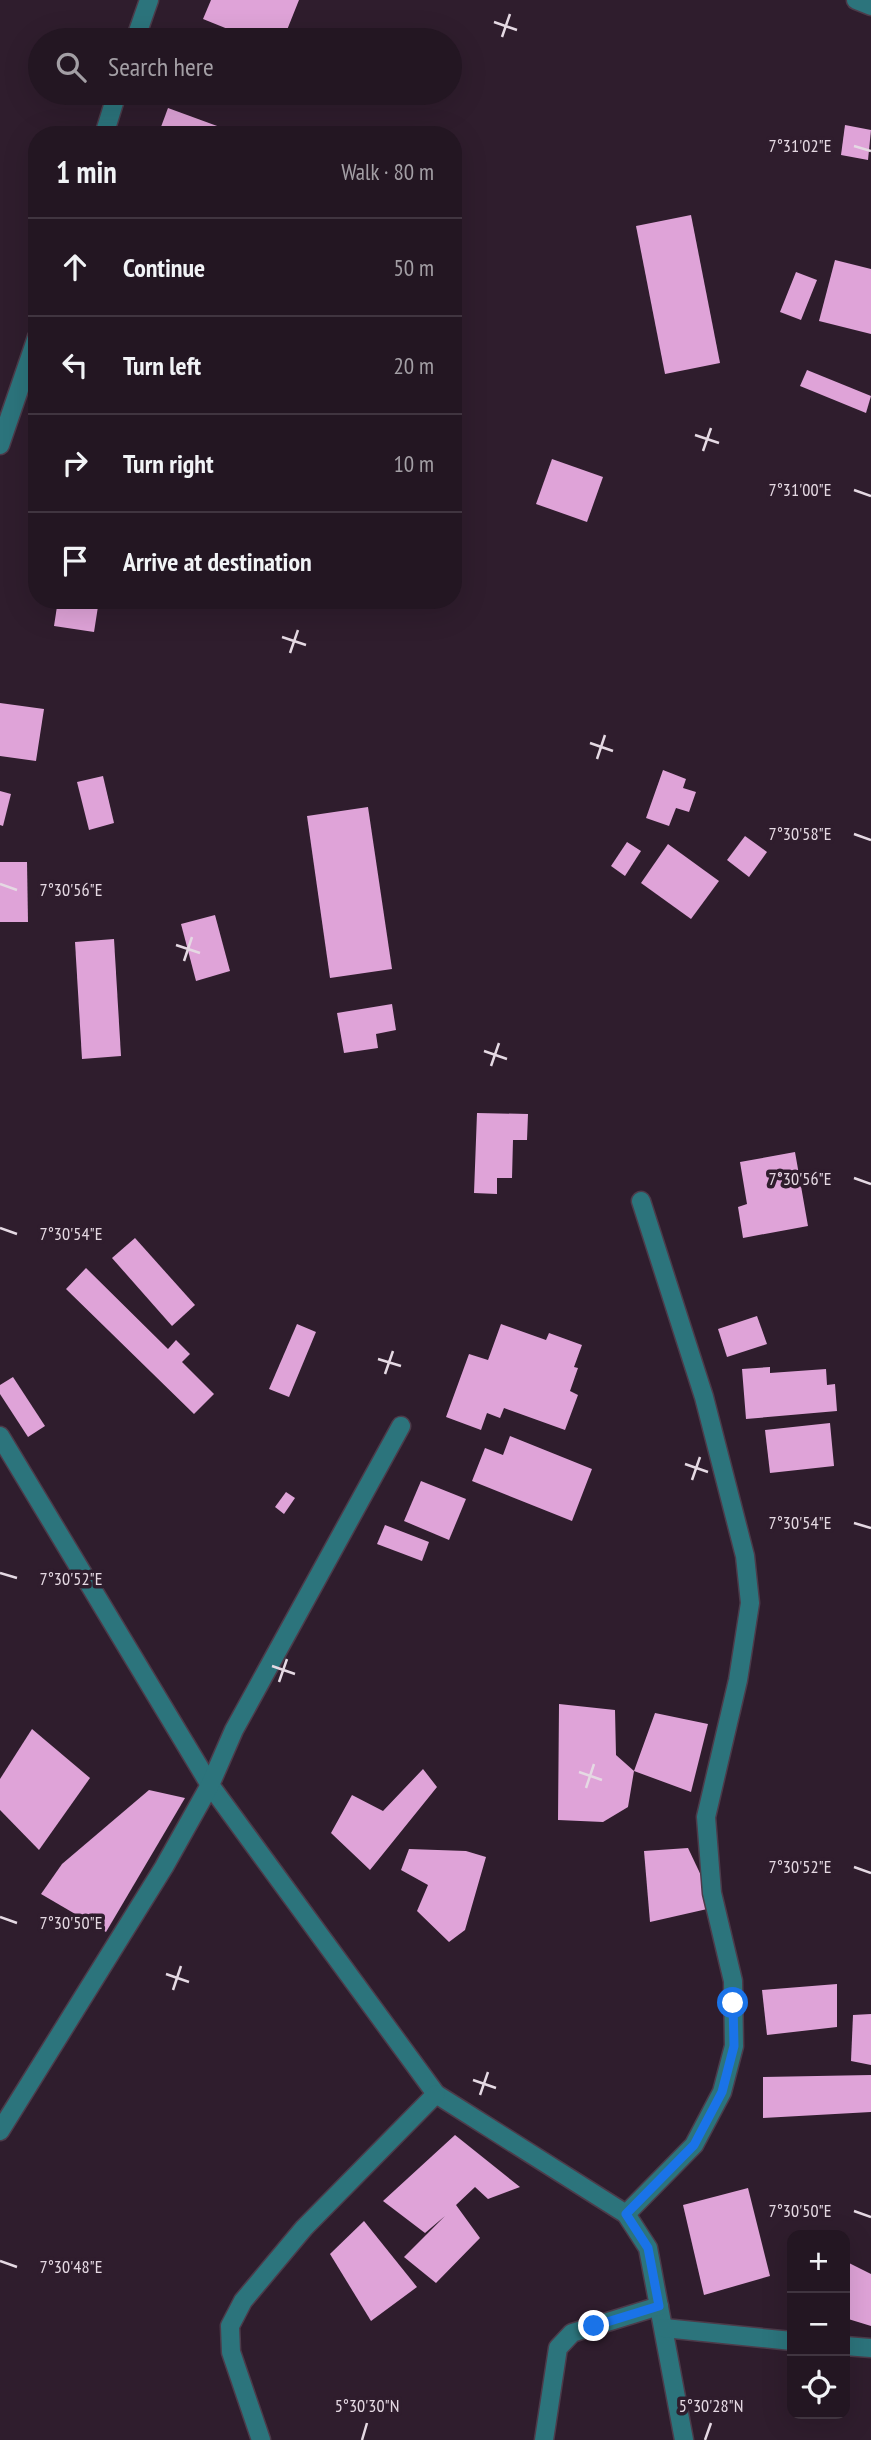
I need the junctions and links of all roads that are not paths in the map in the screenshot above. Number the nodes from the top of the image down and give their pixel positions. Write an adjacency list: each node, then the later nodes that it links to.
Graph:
1 (149, 0): 4 (street)
2 (856, 0): 3 (street)
3 (871, 6)
4 (139, 28)
5 (113, 105): 6 (street)
6 (107, 126)
7 (28, 363): 8 (street)
8 (0, 445)
9 (641, 1201): 15 (street)
10 (401, 1426): 12 (street)
11 (0, 1436): 12 (street)
12 (209, 1785): 13 (street); 14 (street)
13 (436, 2094): 15 (street); 21 (street)
14 (0, 2131)
15 (626, 2214): 16 (street)
16 (659, 2306): 17 (street); 22 (street)
17 (664, 2328): 18 (street); 23 (street)
18 (787, 2340)
19 (850, 2346): 20 (street)
20 (871, 2348)
21 (261, 2440)
22 (544, 2440)
23 (684, 2440)

